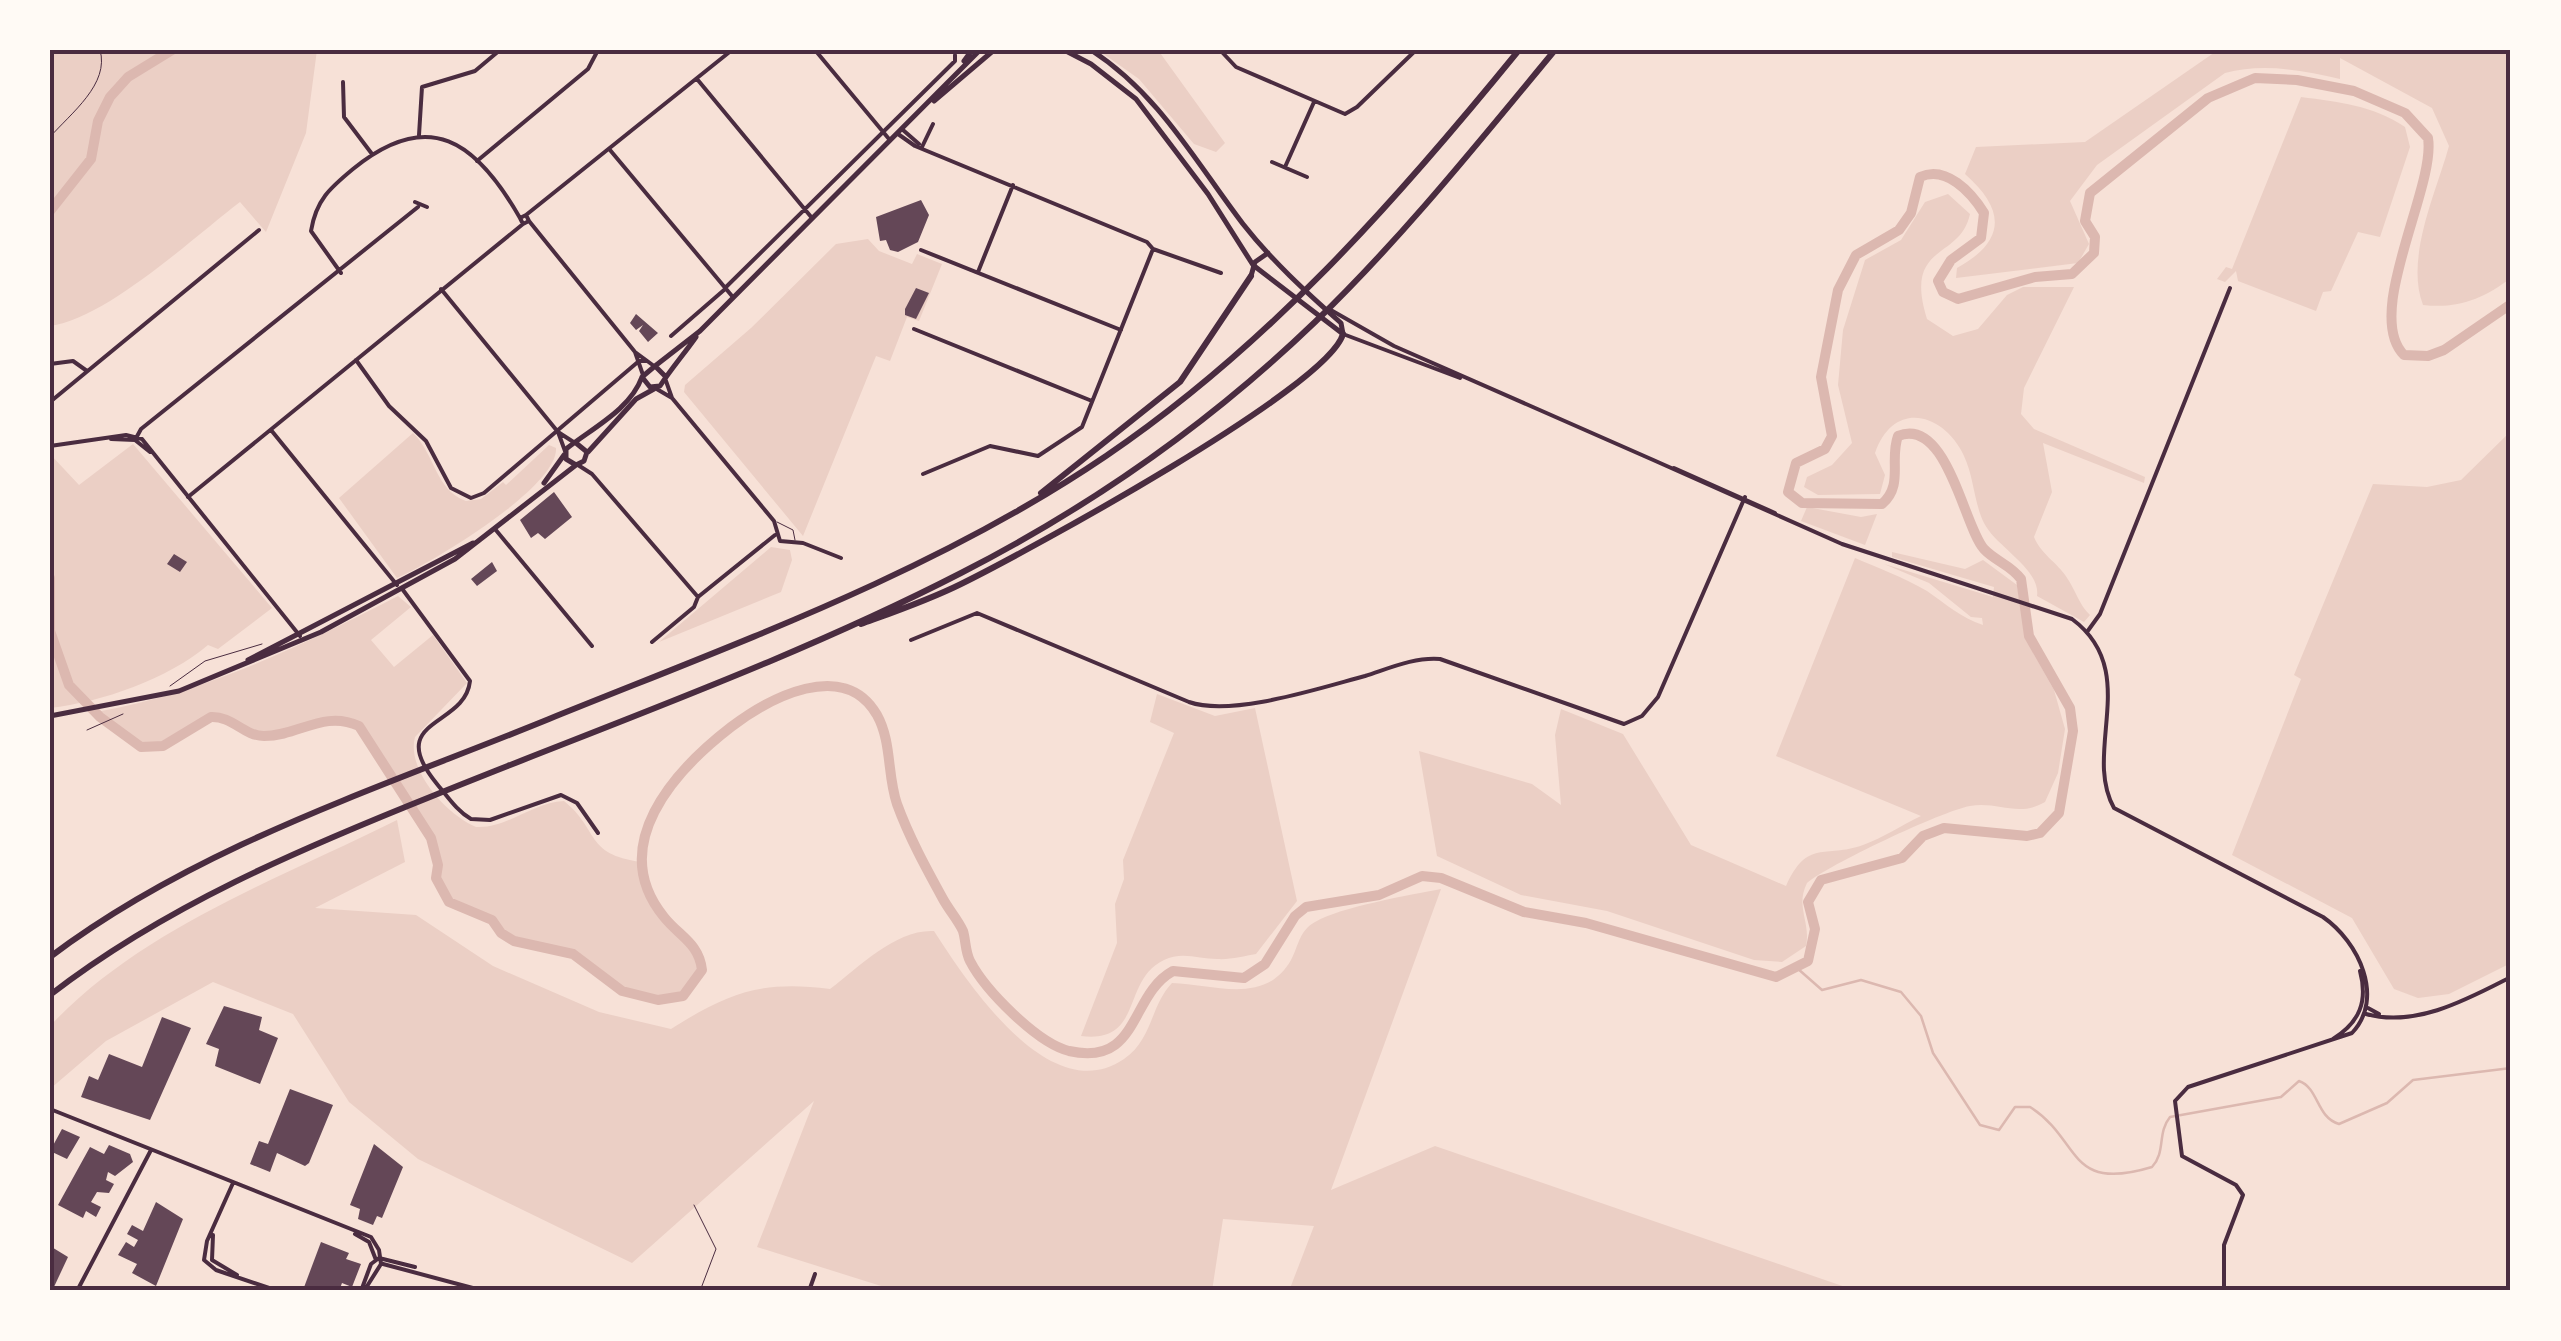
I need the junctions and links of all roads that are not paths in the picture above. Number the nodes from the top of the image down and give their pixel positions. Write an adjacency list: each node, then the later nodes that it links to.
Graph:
1 (500, 50): 21 (street)
2 (598, 50): 26 (street)
3 (732, 50): 14 (street)
4 (816, 50): 19 (street)
5 (976, 50): 17 (main road)
6 (1060, 50): 39 (main road)
7 (1091, 50): 38 (main road)
8 (1220, 50): 16 (street)
9 (1518, 50): 79 (highway)
10 (1555, 50): 88 (highway)
11 (994, 51): 17 (main road)
12 (1411, 51): 16 (street)
13 (955, 55): 19 (street)
14 (697, 79): 24 (street); 32 (street)
15 (343, 82): 25 (street)
16 (1314, 102): 28 (street)
17 (920, 112): 20 (main road)
18 (934, 124): 23 (street)
19 (882, 132): 22 (street); 32 (street)
20 (900, 132): 22 (main road); 23 (street)
21 (419, 135): 25 (street); 26 (street)
22 (891, 141): 34 (main road)
23 (922, 147): 30 (street)
24 (610, 150): 33 (street); 45 (street)
25 (372, 154): 41 (street)
26 (477, 161): 33 (street)
27 (1272, 162): 28 (street)
28 (1284, 168): 29 (street)
29 (1307, 178)
30 (1014, 185): 36 (street); 40 (street)
31 (427, 208): 41 (street)
32 (804, 209): 34 (street); 45 (street)
33 (525, 219): 47 (street); 55 (street)
34 (813, 219): 48 (main road)
35 (259, 230): 58 (street)
36 (1153, 249): 42 (street); 50 (street)
37 (920, 250): 40 (street)
38 (1268, 254): 39 (main road); 44 (main road)
39 (1253, 265): 43 (main road); 52 (main road)
40 (978, 272): 50 (street)
41 (340, 273): 68 (street)
42 (1220, 274)
43 (1251, 276): 79 (highway)
44 (1291, 278): 52 (main road); 61 (street)
45 (725, 288): 48 (street); 53 (street)
46 (2230, 288): 87 (street)
47 (441, 290): 54 (street); 67 (street)
48 (734, 298): 51 (main road)
49 (914, 329): 65 (street)
50 (1121, 330): 65 (street)
51 (700, 331): 57 (main road); 60 (main road)
52 (1343, 334): 61 (street); 88 (highway)
53 (670, 336)
54 (356, 360): 66 (street); 67 (street)
55 (642, 361): 57 (street); 59 (street); 67 (street)
56 (50, 364): 58 (street)
57 (654, 366): 59 (main road); 60 (main road)
58 (88, 371): 64 (street)
59 (643, 376): 62 (main road); 69 (main road)
60 (665, 377): 62 (main road); 63 (street)
61 (1483, 386): 78 (street)
62 (654, 389): 63 (street); 72 (main road)
63 (672, 398): 80 (street)
64 (50, 402)
65 (1092, 402): 75 (street)
66 (271, 430): 77 (street); 85 (street)
67 (558, 432): 69 (street); 71 (street)
68 (137, 438): 70 (street); 77 (street)
69 (575, 443): 71 (main road); 72 (main road)
70 (50, 446)
71 (565, 452): 73 (main road); 76 (main road)
72 (586, 456): 73 (main road); 74 (street)
73 (577, 465): 74 (street); 76 (main road)
74 (592, 474): 86 (street)
75 (923, 474)
76 (540, 489): 81 (main road)
77 (188, 497): 89 (street)
78 (1744, 500): 87 (street); 90 (street)
79 (1008, 517): 95 (highway)
80 (774, 521): 82 (street); 83 (lane)
81 (495, 529): 85 (main road); 92 (street)
82 (776, 535): 83 (street); 86 (street)
83 (794, 542): 84 (street)
84 (841, 558)
85 (400, 587): 89 (main road); 94 (street)
86 (698, 597): 91 (street)
87 (2087, 632): 98 (street)
88 (826, 636): 97 (highway)
89 (301, 639): 93 (main road)
90 (911, 640)
91 (652, 642)
92 (592, 646)
93 (50, 716)
94 (598, 833)
95 (50, 956)
96 (2511, 976): 98 (street)
97 (50, 995)
98 (2365, 1010): 113 (street)
99 (50, 1109): 100 (street)
100 (151, 1150): 101 (street); 107 (street)
101 (233, 1183): 103 (street); 108 (street)
102 (694, 1205): 111 (lane)
103 (379, 1258): 104 (street); 105 (street); 109 (street)
104 (381, 1264): 105 (street); 109 (street)
105 (428, 1273): 110 (street)
106 (815, 1274): 112 (street)
107 (76, 1291)
108 (278, 1291)
109 (362, 1291)
110 (484, 1291)
111 (700, 1291)
112 (809, 1291)
113 (2224, 1291)

